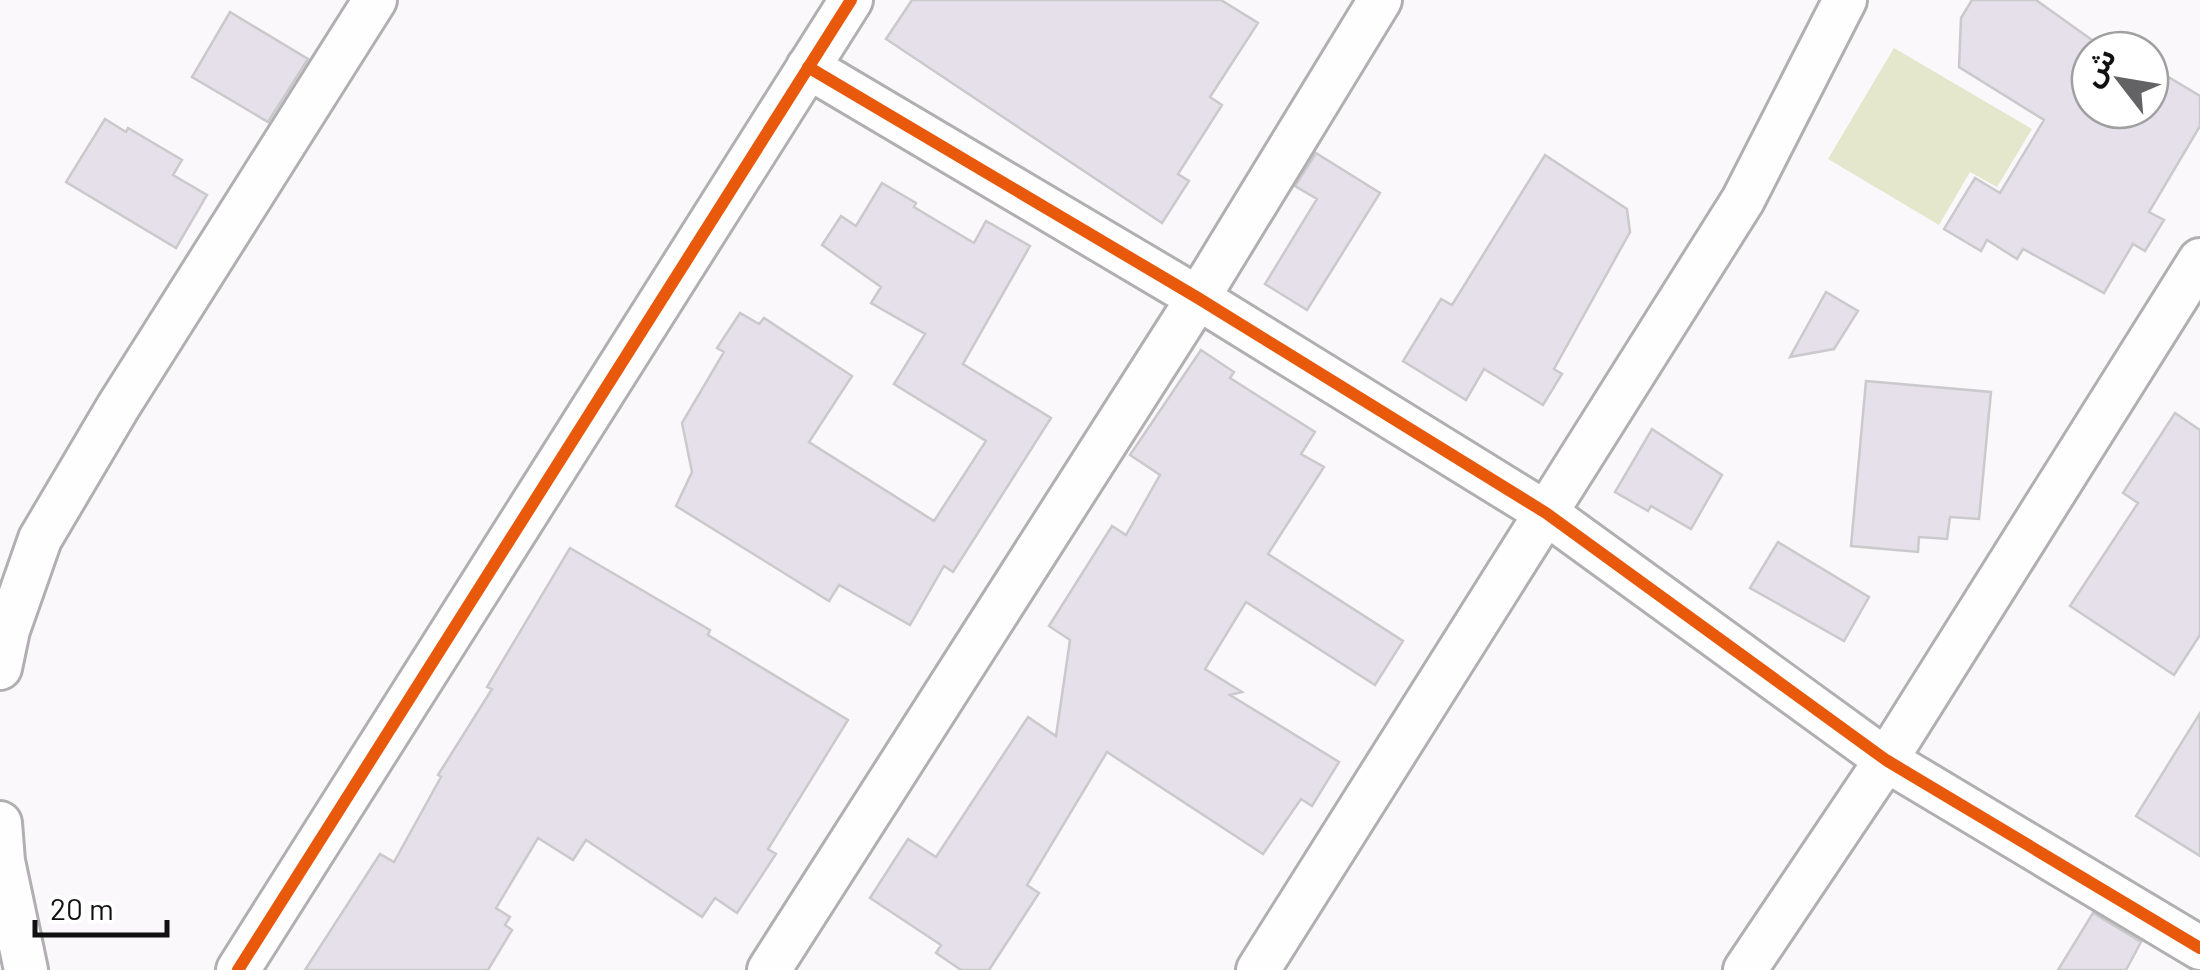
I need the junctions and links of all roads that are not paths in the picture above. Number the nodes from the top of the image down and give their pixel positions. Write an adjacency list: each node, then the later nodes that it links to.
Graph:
1 (375, 0): 9 (street)
2 (850, 0): 5 (street)
3 (1380, 0): 7 (street)
4 (1845, 0): 8 (street)
5 (808, 67): 7 (street); 14 (street)
6 (2200, 260): 10 (street)
7 (1198, 298): 8 (street); 15 (street)
8 (1546, 514): 10 (street); 16 (street)
9 (0, 668)
10 (1886, 760): 12 (street); 17 (street)
11 (0, 824): 13 (street)
12 (2200, 948)
13 (26, 970)
14 (238, 970)
15 (769, 970)
16 (1258, 970)
17 (1745, 970)

